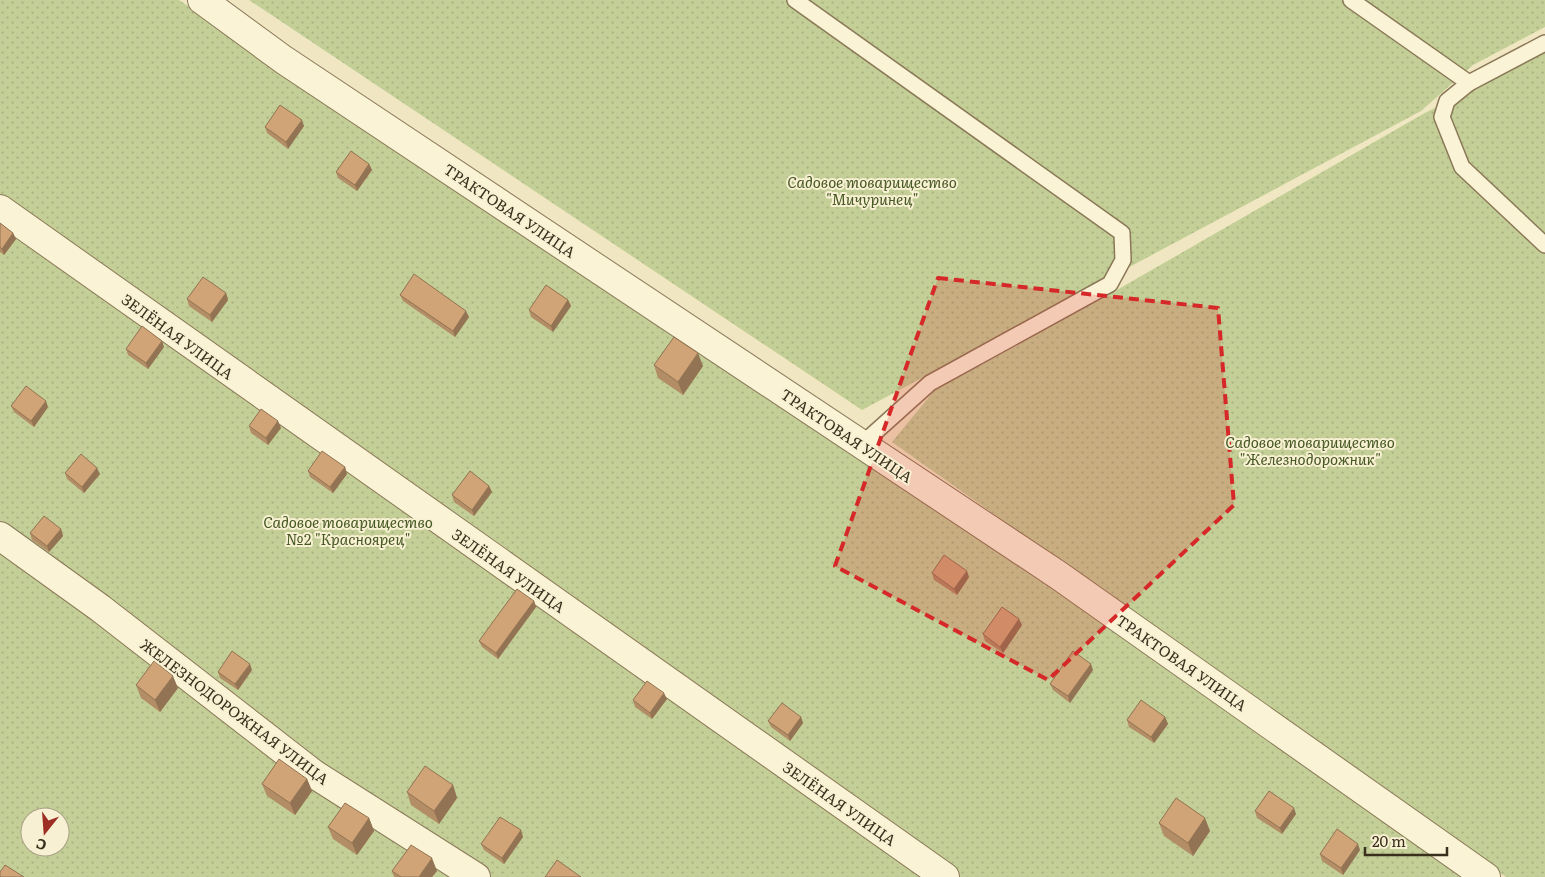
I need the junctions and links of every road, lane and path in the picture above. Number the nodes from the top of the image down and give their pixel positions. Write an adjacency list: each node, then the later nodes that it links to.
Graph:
1 (202, 0): 8 (street, ТРАКТОВАЯ УЛИЦА)
2 (795, 0): 8 (lane)
3 (1351, 0): 5 (lane)
4 (1545, 43): 5 (lane)
5 (1469, 83): 7 (lane)
6 (0, 209): 11 (street, ЗЕЛЁНАЯ УЛИЦА)
7 (1545, 245)
8 (861, 444): 12 (street, ТРАКТОВАЯ УЛИЦА)
9 (0, 536): 10 (street, ЖЕЛЕЗНОДОРОЖНАЯ УЛИЦА)
10 (476, 877)
11 (945, 877)
12 (1486, 877)

